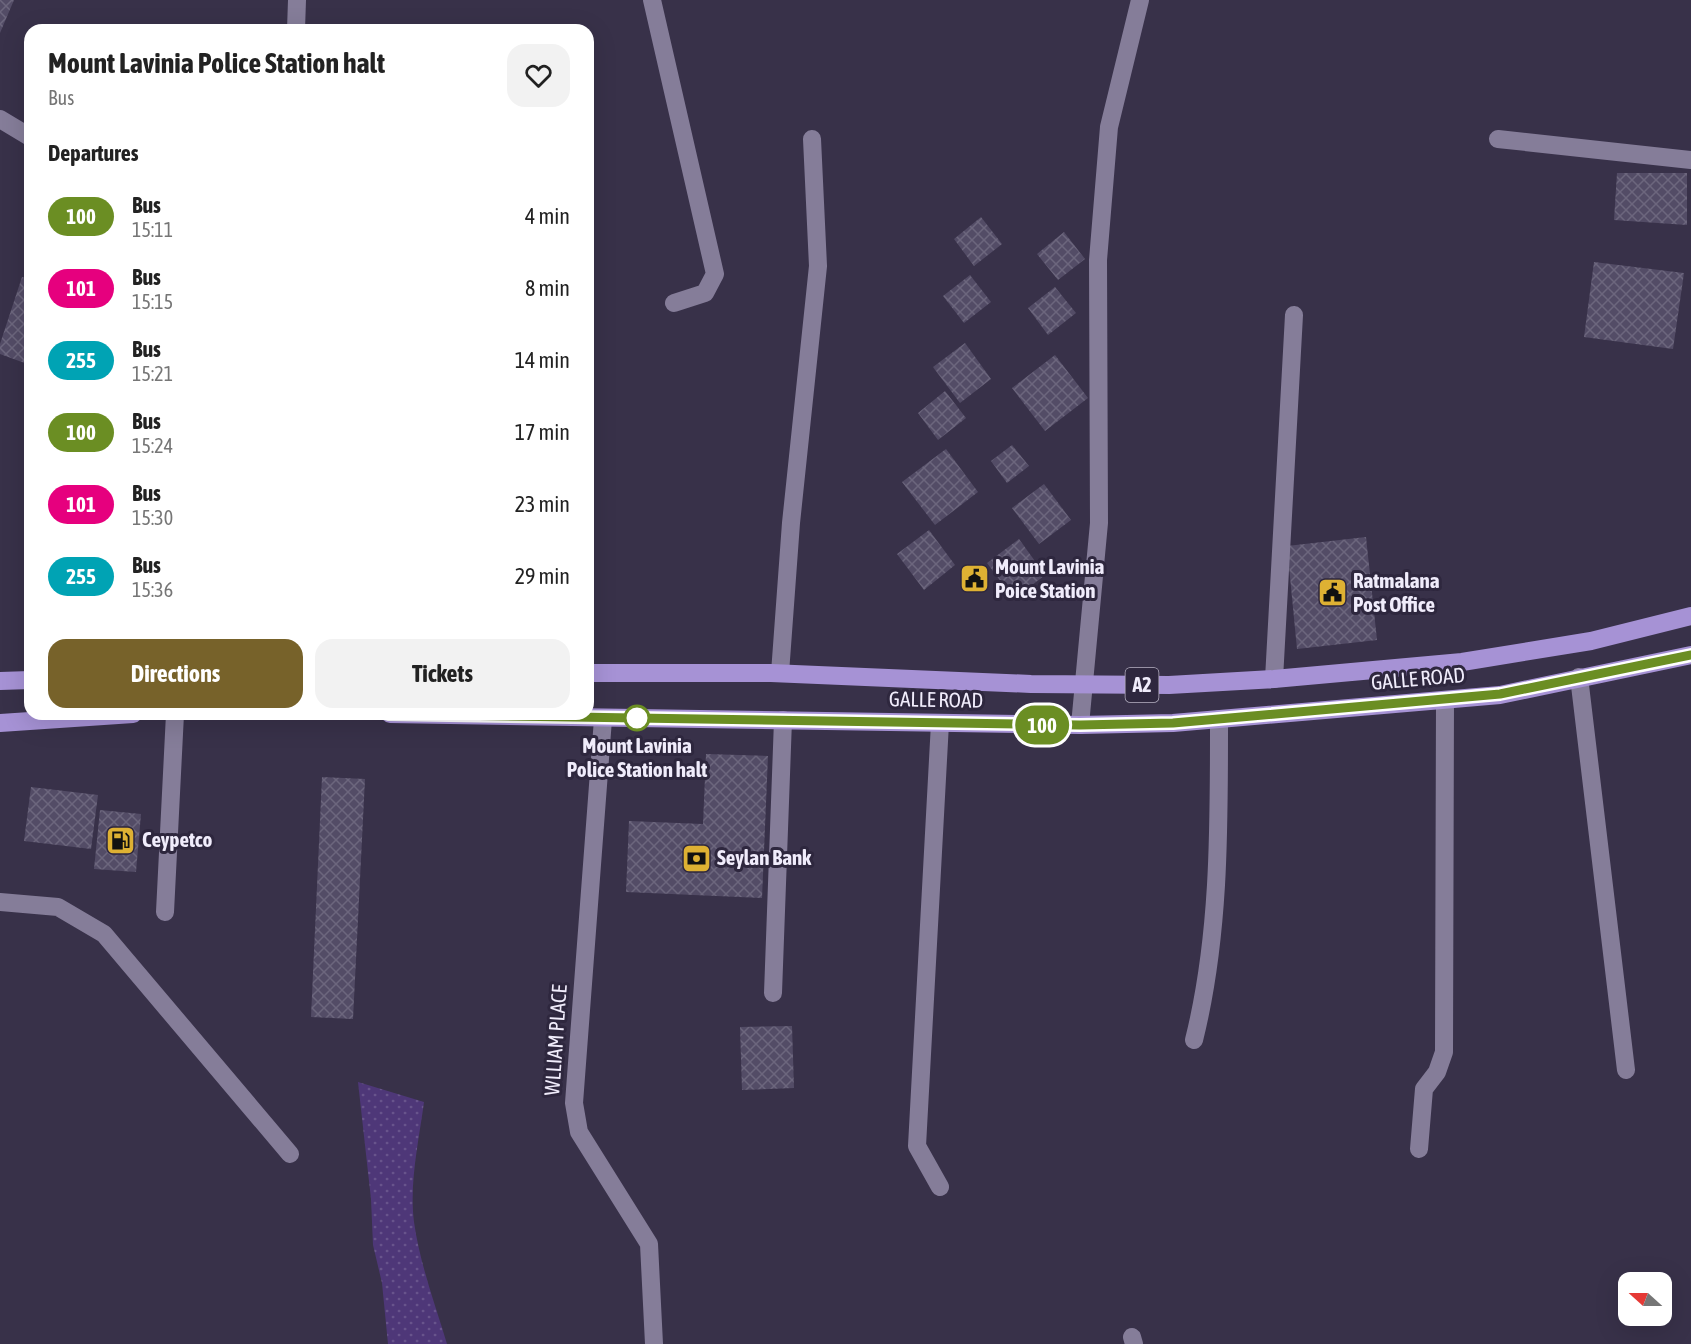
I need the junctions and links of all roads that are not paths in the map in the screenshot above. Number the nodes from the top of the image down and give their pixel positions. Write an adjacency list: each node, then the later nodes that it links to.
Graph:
1 (297, 0): 4 (street)
2 (652, 0): 10 (street)
3 (1140, 0): 20 (street)
4 (296, 24)
5 (0, 119): 6 (street)
6 (24, 133)
7 (812, 139): 15 (street)
8 (1498, 139): 9 (street)
9 (1691, 160)
10 (674, 303)
11 (1294, 315): 17 (street)
12 (1691, 616): 17 (highway, GALLE ROAD / A2)
13 (1691, 655): 16 (highway, GALLE ROAD / A2)
14 (594, 673): 15 (highway, GALLE ROAD / A2)
15 (780, 673): 20 (highway, GALLE ROAD / A2)
16 (1579, 677): 21 (highway, GALLE ROAD / A2); 35 (street)
17 (1274, 679): 20 (highway, GALLE ROAD / A2)
18 (24, 680): 19 (highway)
19 (0, 681)
20 (1083, 685): 30 (street)
21 (1445, 700): 24 (highway, GALLE ROAD / A2); 36 (street)
22 (594, 719): 23 (highway, GALLE ROAD / A2)
23 (603, 719): 27 (highway, GALLE ROAD / A2); 39 (street, WLLIAM PLACE)
24 (1219, 719): 30 (highway, GALLE ROAD / A2); 34 (street)
25 (45, 720): 28 (highway)
26 (175, 720): 32 (street)
27 (783, 720): 29 (highway, GALLE ROAD / A2); 33 (street)
28 (0, 723)
29 (940, 723): 30 (highway, GALLE ROAD / A2); 38 (street)
30 (1080, 725)
31 (0, 902): 37 (street)
32 (165, 912)
33 (773, 993)
34 (1194, 1040)
35 (1626, 1070)
36 (1419, 1149)
37 (290, 1154)
38 (940, 1187)
39 (654, 1344)

